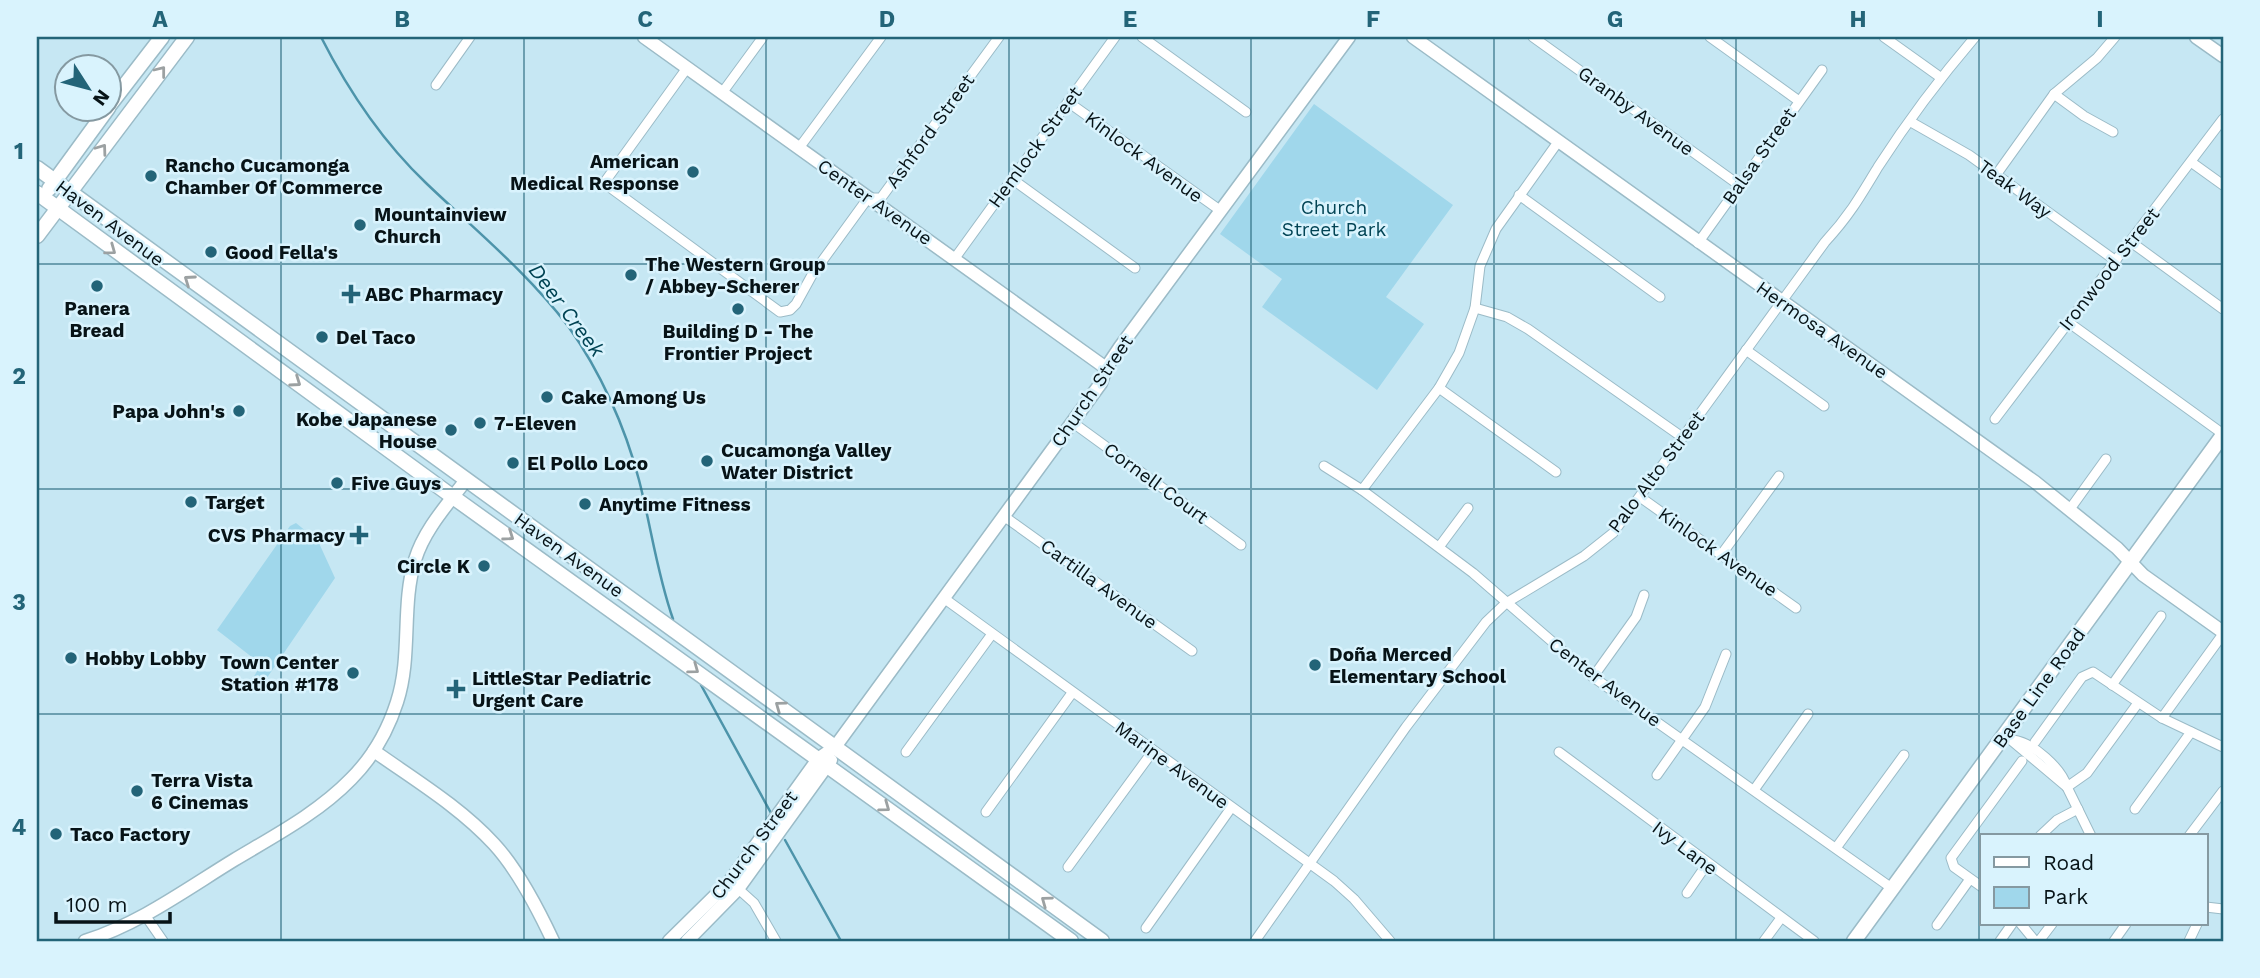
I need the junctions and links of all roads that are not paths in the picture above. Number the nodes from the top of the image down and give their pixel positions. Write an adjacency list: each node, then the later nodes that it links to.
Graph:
1 (162, 37): 23 (main road)
2 (187, 37): 42 (main road, one-way to 2)
3 (470, 37): 22 (street)
4 (763, 37): 24 (street)
5 (881, 37): 34 (street)
6 (999, 37): 44 (street, Ashford Street)
7 (1115, 37): 27 (street, Hemlock Street)
8 (1142, 37): 28 (street)
9 (1349, 37): 47 (street, Church Street)
10 (1413, 37): 33 (street, Hermosa Avenue)
11 (1533, 37): 41 (street, Granby Avenue)
12 (1710, 37): 26 (street)
13 (1884, 37): 21 (street)
14 (1975, 37): 21 (street, Palo Alto Street)
15 (2115, 37): 25 (street)
16 (2196, 37): 18 (street)
17 (646, 38): 19 (street, Center Avenue)
18 (2223, 56)
19 (687, 68): 24 (street, Center Avenue); 44 (street, Ashford Street)
20 (1822, 70): 26 (street, Balsa Street)
21 (1941, 77): 31 (street, Palo Alto Street)
22 (436, 85)
23 (122, 90)
24 (722, 93): 34 (street, Center Avenue)
25 (2054, 94): 32 (street); 37 (street)
26 (1799, 101): 41 (street, Balsa Street)
27 (1068, 102): 38 (street, Hemlock Street); 47 (street, Kinlock Avenue)
28 (1245, 112)
29 (2223, 118): 35 (street, Ironwood Street)
30 (98, 122): 39 (main road)
31 (1911, 122): 37 (street, Teak Way); 55 (street, Palo Alto Street)
32 (2113, 132)
33 (1558, 142): 43 (street); 50 (street, Hermosa Avenue)
34 (799, 148): 44 (street, Center Avenue)
35 (2192, 162): 40 (street); 49 (street, Ironwood Street)
36 (37, 168): 39 (main road, Haven Avenue)
37 (1996, 175): 52 (street, Teak Way)
38 (1012, 179): 51 (street, Hemlock Street); 53 (street)
39 (55, 182): 42 (main road, Haven Avenue); 45 (main road)
40 (2223, 184)
41 (1739, 185): 50 (street, Balsa Street)
42 (68, 194): 46 (main road); 71 (main road, Haven Avenue, one-way to 42)
43 (1519, 195): 54 (street); 56 (street)
44 (868, 198): 51 (street, Center Avenue)
45 (39, 199): 46 (main road, Haven Avenue)
46 (57, 209): 48 (main road); 73 (main road, Haven Avenue, one-way to 73)
47 (1221, 211): 60 (street, Church Street)
48 (37, 236)
49 (2132, 242): 52 (street, Ironwood Street); 57 (street)
50 (1698, 243): 55 (street, Hermosa Avenue)
51 (955, 258): 60 (street, Center Avenue)
52 (2116, 261): 58 (street, Ironwood Street)
53 (1135, 268)
54 (1660, 297)
55 (1781, 302): 59 (street, Palo Alto Street); 76 (street, Hermosa Avenue)
56 (1475, 308): 61 (street); 66 (street)
57 (2223, 309)
58 (2068, 322): 63 (street, Ironwood Street); 65 (street)
59 (1745, 350): 62 (street); 66 (street, Palo Alto Street)
60 (1106, 368): 64 (street, Church Street)
61 (1439, 388): 69 (street); 72 (street)
62 (1824, 405)
63 (1994, 419)
64 (1072, 422): 77 (street, Church Street); 78 (street, Cornell Court)
65 (2223, 434): 81 (main road, Base Line Road)
66 (1682, 438): 74 (street, Palo Alto Street)
67 (2106, 459): 76 (street)
68 (1324, 466): 72 (street, Center Avenue)
69 (1556, 472)
70 (1779, 476): 80 (street)
71 (466, 480): 73 (street); 102 (main road, Haven Avenue, one-way to 71)
72 (1362, 490): 79 (street, Center Avenue)
73 (453, 497): 103 (street); 109 (main road, Haven Avenue, one-way to 109)
74 (1640, 497): 80 (street, Kinlock Avenue); 84 (street, Palo Alto Street)
75 (1468, 508): 79 (street)
76 (2070, 509): 81 (street, Hermosa Avenue)
77 (1005, 517): 83 (street, Church Street); 89 (street, Cartilla Avenue)
78 (1241, 545)
79 (1439, 547): 84 (street, Center Avenue)
80 (1721, 555): 85 (street, Kinlock Avenue)
81 (2130, 562): 87 (street, Hermosa Avenue); 98 (main road, Base Line Road)
82 (1644, 595): 91 (street)
83 (945, 599): 88 (street, Marine Avenue); 102 (street, Church Street)
84 (1506, 603): 91 (street, Center Avenue); 122 (street, Palo Alto Street)
85 (1796, 608)
86 (2161, 616): 92 (street)
87 (2223, 633): 96 (street)
88 (992, 634): 93 (street, Marine Avenue); 105 (street)
89 (1192, 651)
90 (1726, 654): 99 (street)
91 (1593, 677): 99 (street, Center Avenue)
92 (2112, 685): 94 (street); 100 (street)
93 (1072, 693): 104 (street, Marine Avenue); 117 (street)
94 (2138, 703): 96 (street); 111 (street)
95 (1808, 714): 112 (street)
96 (2162, 718): 97 (street)
97 (2192, 732): 101 (street); 116 (street)
98 (2009, 738): 111 (street); 111 (street); 128 (main road, Base Line Road)
99 (1682, 739): 110 (street); 112 (street, Center Avenue)
100 (2035, 742)
101 (2221, 743)
102 (835, 747): 109 (street, Church Street); 145 (main road, Haven Avenue, one-way to 102)
103 (374, 751): 130 (street); 140 (street)
104 (1153, 751): 114 (street, Marine Avenue); 124 (street)
105 (906, 752)
106 (1559, 752): 123 (street, Ivy Lane)
107 (1904, 755): 121 (street)
108 (2022, 761): 125 (street)
109 (824, 763): 126 (street, Church Street); 144 (main road, Haven Avenue, one-way to 144)
110 (1657, 775)
111 (2067, 787): 115 (street)
112 (1754, 790): 121 (street, Center Avenue)
113 (2223, 791): 120 (street)
114 (1231, 808): 122 (street, Marine Avenue); 137 (street)
115 (2078, 809): 118 (street); 119 (street)
116 (2135, 809)
117 (986, 812)
118 (2042, 834)
119 (2090, 834)
120 (2191, 834)
121 (1836, 848): 128 (street, Center Avenue)
122 (1310, 864): 146 (street, Palo Alto Street); 147 (street, Marine Avenue)
123 (1707, 864): 129 (street); 131 (street, Ivy Lane)
124 (1068, 867)
125 (1970, 879): 127 (street); 132 (street)
126 (734, 885): 141 (street, Church Street); 142 (street, Church Street); 143 (street)
127 (1980, 886)
128 (1893, 889): 150 (main road, Base Line Road)
129 (1688, 892)
130 (145, 915): 138 (street); 139 (street)
131 (1781, 918): 148 (street); 149 (street, Ivy Lane)
132 (1937, 925)
133 (2011, 926): 151 (street)
134 (2023, 926): 152 (street)
135 (2050, 926): 152 (street)
136 (2125, 926): 153 (street)
137 (1146, 928)
138 (85, 941)
139 (163, 941)
140 (553, 941)
141 (669, 941)
142 (687, 941)
143 (776, 941)
144 (1071, 941)
145 (1101, 941)
146 (1255, 941)
147 (1390, 941)
148 (1764, 941)
149 (1814, 941)
150 (1854, 941)
151 (2000, 941)
152 (2037, 941)
153 (2114, 941)

